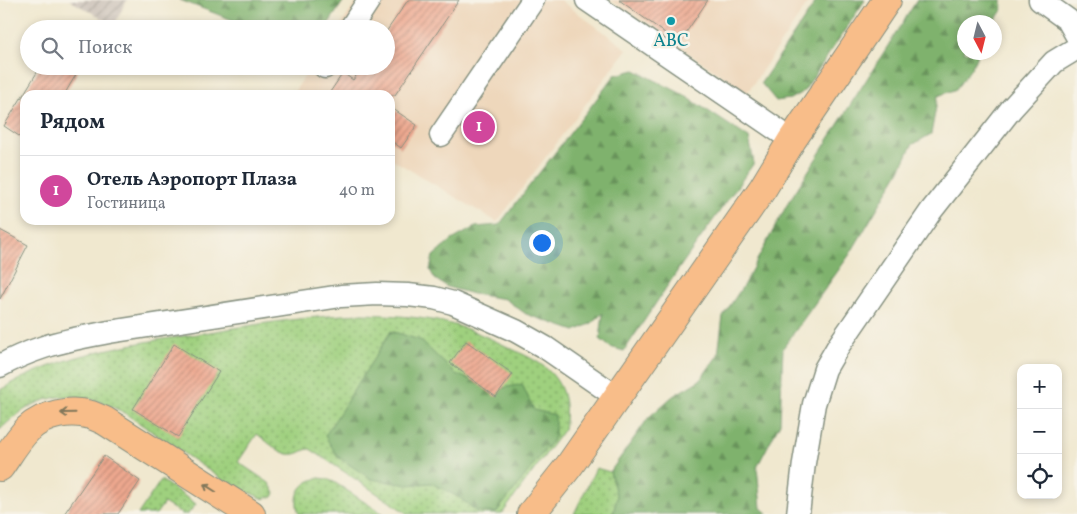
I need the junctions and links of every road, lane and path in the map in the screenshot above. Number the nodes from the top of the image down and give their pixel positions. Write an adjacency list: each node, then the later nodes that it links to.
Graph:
1 (369, 0): 6 (street)
2 (532, 0): 9 (street)
3 (587, 0): 10 (street)
4 (887, 0): 10 (main road)
5 (1040, 0): 7 (street)
6 (356, 20)
7 (1077, 36)
8 (1077, 48): 19 (street)
9 (441, 134)
10 (792, 140): 12 (main road)
11 (0, 366): 12 (street)
12 (617, 397): 14 (main road)
13 (9, 450): 15 (main road); 16 (main road, one-way to 13)
14 (569, 466): 17 (main road); 18 (main road)
15 (0, 467)
16 (251, 514)
17 (532, 514)
18 (546, 514)
19 (798, 514)

